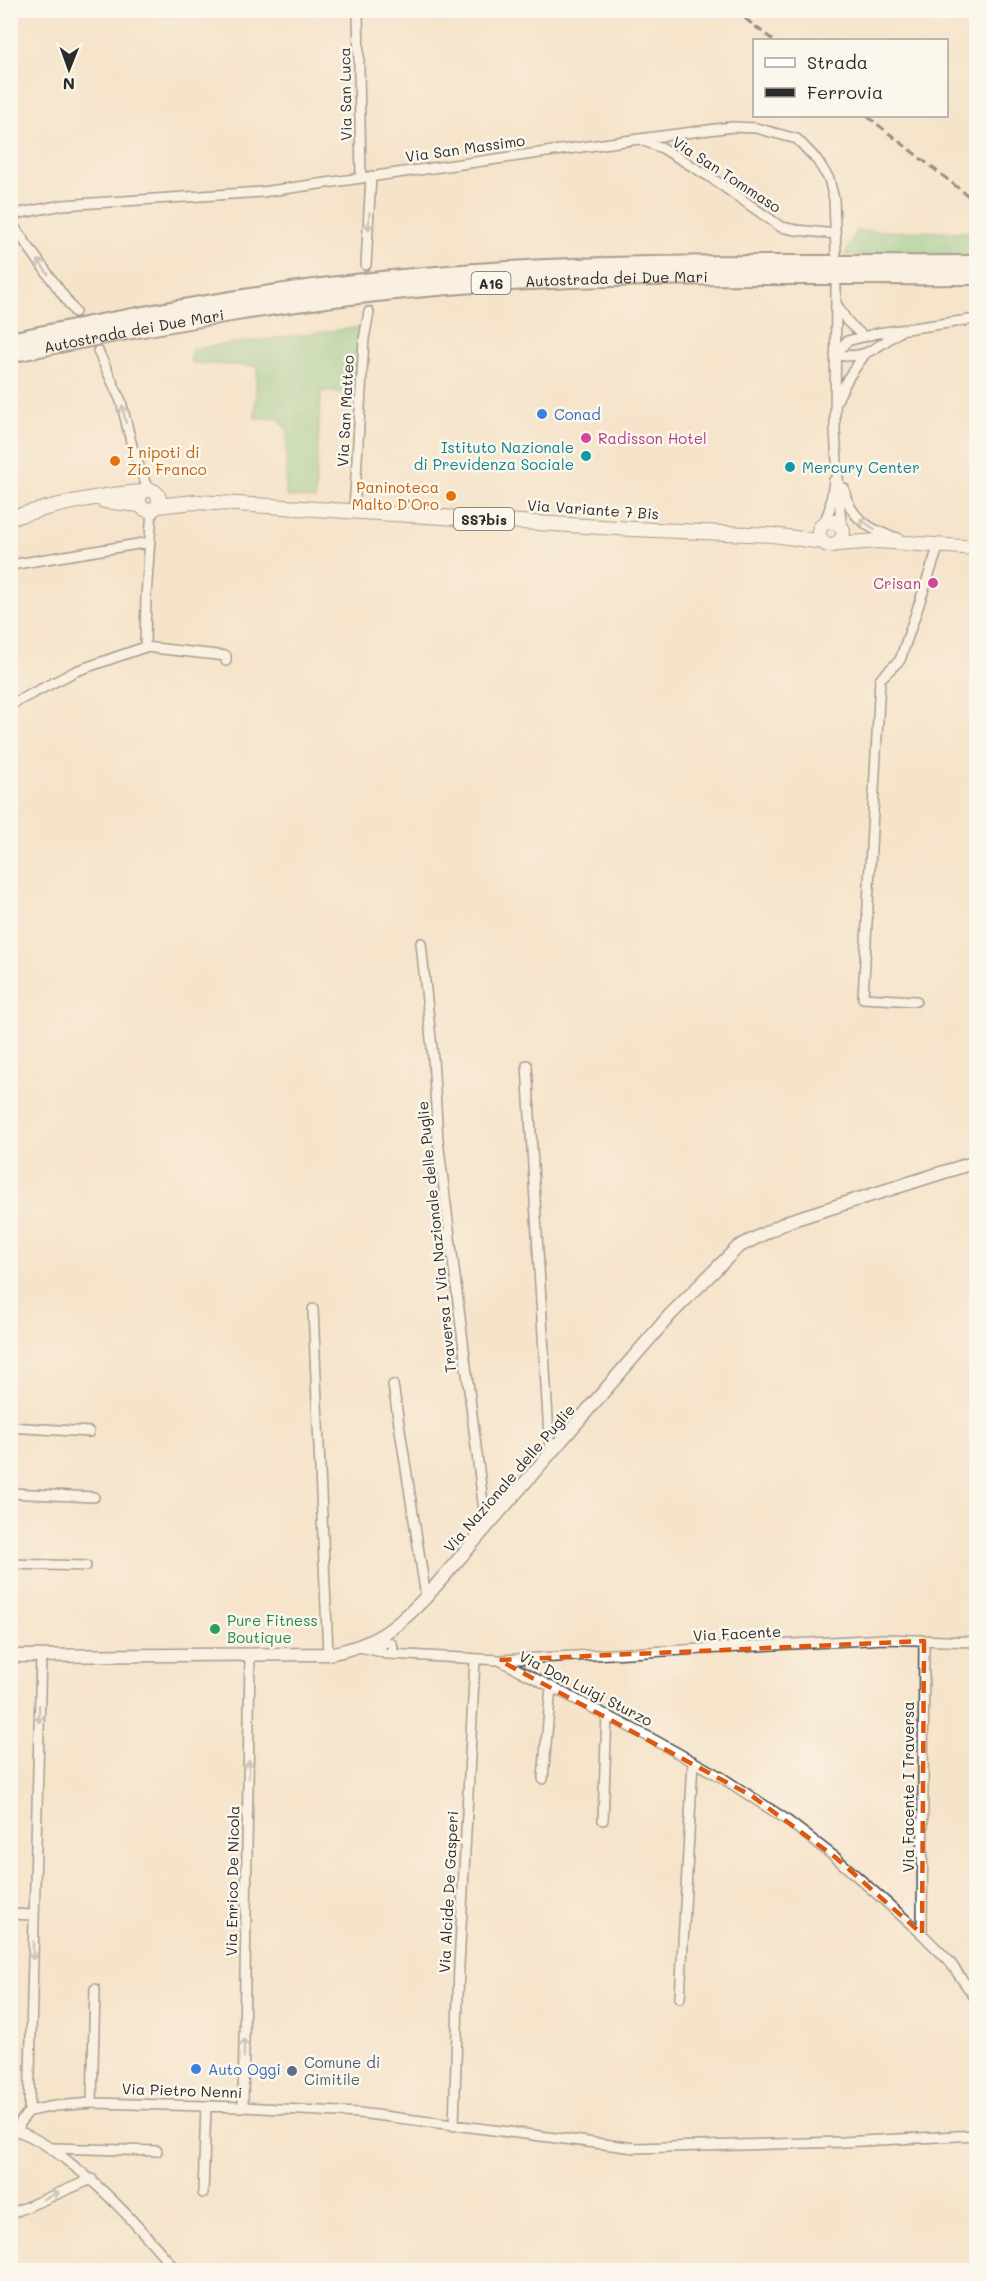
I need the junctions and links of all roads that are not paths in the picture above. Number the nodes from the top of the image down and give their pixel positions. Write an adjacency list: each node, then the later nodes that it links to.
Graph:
1 (358, 10): 3 (street, Via San Luca)
2 (639, 139): 3 (street, Via San Massimo); 6 (street, Via San Tommaso); 6 (street, Via San Massimo)
3 (366, 177): 4 (street, Via San Massimo); 9 (street, one-way to 9)
4 (10, 215)
5 (10, 221): 13 (street, one-way to 5)
6 (836, 234): 7 (street, Via San Massimo)
7 (836, 253)
8 (976, 264): 18 (highway, Autostrada dei Due Mari / A16)
9 (366, 265)
10 (976, 276): 20 (highway, Autostrada dei Due Mari / A16)
11 (836, 286): 12 (street)
12 (836, 304): 17 (street); 22 (street)
13 (75, 312)
14 (369, 312): 26 (street, Via San Matteo)
15 (976, 319): 16 (street)
16 (904, 329): 17 (street); 21 (street)
17 (864, 337): 22 (street)
18 (10, 341)
19 (98, 351): 25 (street, one-way to 19)
20 (10, 354)
21 (865, 354): 22 (street); 23 (street)
22 (835, 355): 23 (street)
23 (835, 403): 24 (street)
24 (837, 454): 28 (street); 29 (street); 34 (street, one-way to 24)
25 (149, 499): 26 (main road, Via Variante 7 Bis / SS7bis); 27 (main road, Via Variante 7 Bis / SS7bis); 32 (street)
26 (354, 511): 30 (main road, Via Variante 7 Bis / SS7bis)
27 (10, 518)
28 (823, 524): 29 (main road, SS7bis); 30 (main road, Via Variante 7 Bis / SS7bis); 33 (main road)
29 (842, 526): 31 (main road, Via Variante 7 Bis / SS7bis); 33 (main road)
30 (773, 535): 33 (main road, Via Variante 7 Bis / SS7bis)
31 (878, 541): 33 (main road, Via Variante 7 Bis / SS7bis); 34 (main road, Via Variante 7 Bis / SS7bis)
32 (150, 542): 37 (street); 38 (street)
33 (830, 543)
34 (921, 544): 35 (main road, Via Variante 7 Bis / SS7bis)
35 (939, 545): 36 (main road, Via Variante 7 Bis / SS7bis); 42 (street)
36 (976, 548)
37 (10, 565)
38 (145, 647): 39 (street); 40 (street)
39 (226, 661)
40 (10, 705)
41 (421, 943): 52 (street, Traversa I Via Nazionale delle Puglie)
42 (916, 1001)
43 (527, 1065): 49 (street)
44 (976, 1162): 49 (main road, Via Nazionale delle Puglie)
45 (313, 1309): 61 (street)
46 (393, 1385): 55 (street)
47 (10, 1427): 48 (street)
48 (89, 1432)
49 (549, 1453): 52 (main road, Via Nazionale delle Puglie)
50 (10, 1493): 51 (street)
51 (94, 1497)
52 (486, 1527): 55 (main road, Via Nazionale delle Puglie)
53 (10, 1564): 54 (street)
54 (86, 1566)
55 (426, 1597): 56 (main road, Via Nazionale delle Puglie)
56 (396, 1627): 59 (main road, Via Nazionale delle Puglie); 60 (street)
57 (924, 1641): 58 (street, Via Facente); 66 (street, Via Facente); 74 (street, Via Facente I Traversa)
58 (976, 1642)
59 (360, 1647): 60 (street, Via Don Luigi Sturzo); 61 (main road, Via Nazionale delle Puglie)
60 (387, 1650): 65 (street, Via Don Luigi Sturzo)
61 (328, 1654): 62 (main road, Via Nazionale delle Puglie)
62 (250, 1655): 64 (main road, Via Nazionale delle Puglie); 80 (street, Via Enrico De Nicola, one-way to 62)
63 (10, 1656): 64 (main road, Via Nazionale delle Puglie)
64 (40, 1656): 73 (street, one-way to 73)
65 (475, 1660): 66 (street, Via Don Luigi Sturzo); 82 (street, Via Alcide De Gasperi)
66 (499, 1660): 67 (street, Via Don Luigi Sturzo)
67 (551, 1687): 68 (street, Via Don Luigi Sturzo); 70 (street)
68 (607, 1715): 69 (street, Via Don Luigi Sturzo); 71 (street)
69 (693, 1762): 74 (street, Via Don Luigi Sturzo); 76 (street)
70 (543, 1779)
71 (603, 1820)
72 (10, 1914): 73 (street)
73 (34, 1915): 81 (street, one-way to 81)
74 (922, 1934): 77 (street, Via Don Luigi Sturzo)
75 (95, 1989): 78 (street)
76 (680, 1998)
77 (976, 1998)
78 (92, 2103): 79 (street, Via Pietro Nenni); 81 (street, Via Pietro Nenni)
79 (206, 2106): 80 (street, Via Pietro Nenni); 88 (street)
80 (243, 2107): 82 (street, Via Pietro Nenni)
81 (29, 2111): 83 (street)
82 (454, 2126): 84 (street, Via Pietro Nenni)
83 (14, 2130): 85 (street)
84 (976, 2135)
85 (49, 2148): 86 (street); 87 (street)
86 (157, 2151)
87 (92, 2179): 89 (street, one-way to 87); 90 (street)
88 (203, 2193)
89 (10, 2214)
90 (176, 2271)

